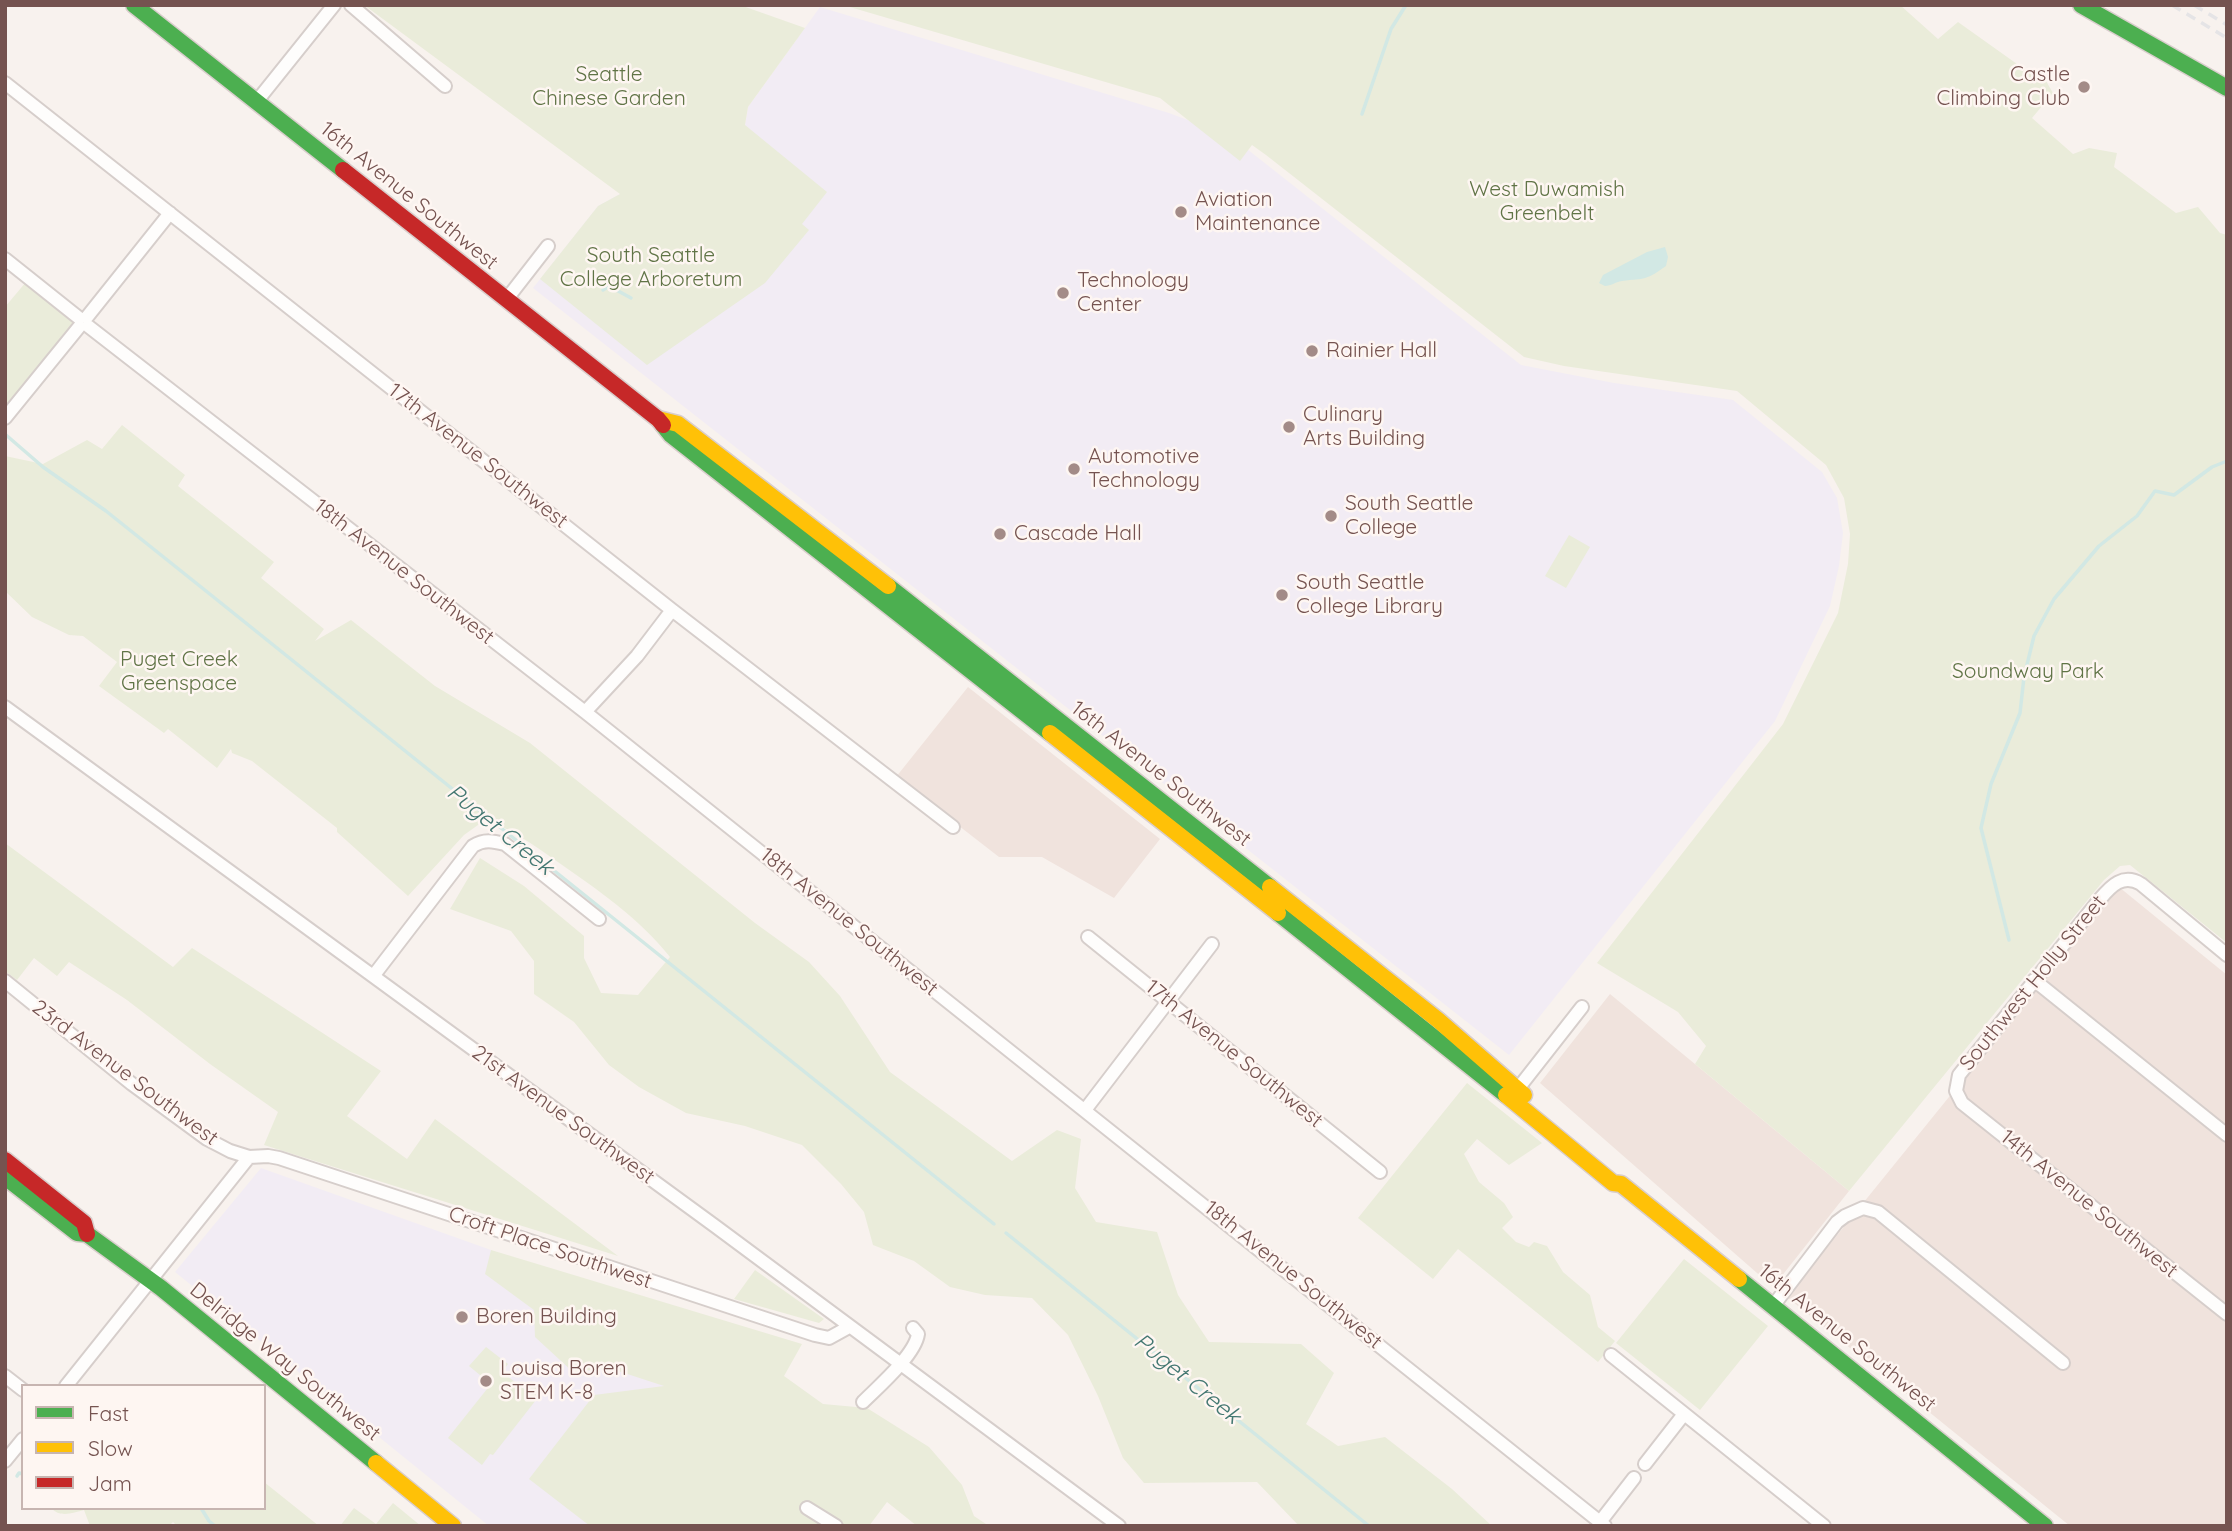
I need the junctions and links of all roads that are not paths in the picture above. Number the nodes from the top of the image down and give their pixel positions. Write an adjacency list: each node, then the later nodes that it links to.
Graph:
1 (134, 5): 8 (street, 16th Avenue Southwest)
2 (334, 5): 8 (street)
3 (351, 5): 6 (street)
4 (2081, 5): 7 (street)
5 (5, 83): 9 (street, 17th Avenue Southwest)
6 (445, 86)
7 (2227, 88)
8 (257, 101): 12 (street, 16th Avenue Southwest)
9 (170, 213): 13 (street); 15 (street, 17th Avenue Southwest)
10 (548, 246): 12 (street)
11 (5, 259): 13 (street, 18th Avenue Southwest)
12 (506, 300): 29 (street, 16th Avenue Southwest)
13 (83, 322): 14 (street); 17 (street, 18th Avenue Southwest)
14 (5, 418)
15 (672, 610): 17 (street); 18 (street, 17th Avenue Southwest)
16 (5, 707): 23 (street, 21st Avenue Southwest)
17 (585, 712): 30 (street, 18th Avenue Southwest)
18 (953, 827)
19 (599, 919): 23 (street)
20 (1088, 937): 26 (street, 17th Avenue Southwest)
21 (1212, 944): 26 (street)
22 (2227, 955): 24 (street, Southwest Holly Street)
23 (374, 975): 40 (street, 21st Avenue Southwest)
24 (2034, 980): 28 (street, Southwest Holly Street); 31 (street)
25 (5, 981): 32 (street, 23rd Avenue Southwest)
26 (1168, 1000): 30 (street); 34 (street, 17th Avenue Southwest)
27 (1582, 1007): 29 (street)
28 (1956, 1091): 39 (street, 14th Avenue Southwest)
29 (1514, 1093): 38 (street, 16th Avenue Southwest)
30 (1085, 1110): 55 (street, 18th Avenue Southwest)
31 (2227, 1135)
32 (249, 1157): 37 (street); 40 (street, Croft Place Southwest)
33 (5, 1160): 36 (street, Delridge Way Southwest)
34 (1380, 1172)
35 (5, 1177): 36 (street, Delridge Way Southwest)
36 (87, 1234): 37 (street, Delridge Way Southwest)
37 (150, 1281): 46 (street); 56 (street, Delridge Way Southwest)
38 (1773, 1306): 44 (street); 60 (street, 16th Avenue Southwest)
39 (2227, 1314)
40 (849, 1327): 43 (street, 21st Avenue Southwest)
41 (913, 1328): 43 (street)
42 (1611, 1355): 49 (street)
43 (900, 1363): 48 (street); 58 (street, 21st Avenue Southwest)
44 (2063, 1363)
45 (5, 1376): 47 (street)
46 (68, 1384)
47 (21, 1388)
48 (863, 1402)
49 (1684, 1414): 52 (street); 59 (street)
50 (21, 1441): 51 (street)
51 (5, 1461)
52 (1645, 1464)
53 (1634, 1478): 55 (street)
54 (807, 1508): 57 (street)
55 (1602, 1524)
56 (453, 1526)
57 (836, 1526)
58 (1119, 1526)
59 (1824, 1526)
60 (2045, 1526)

